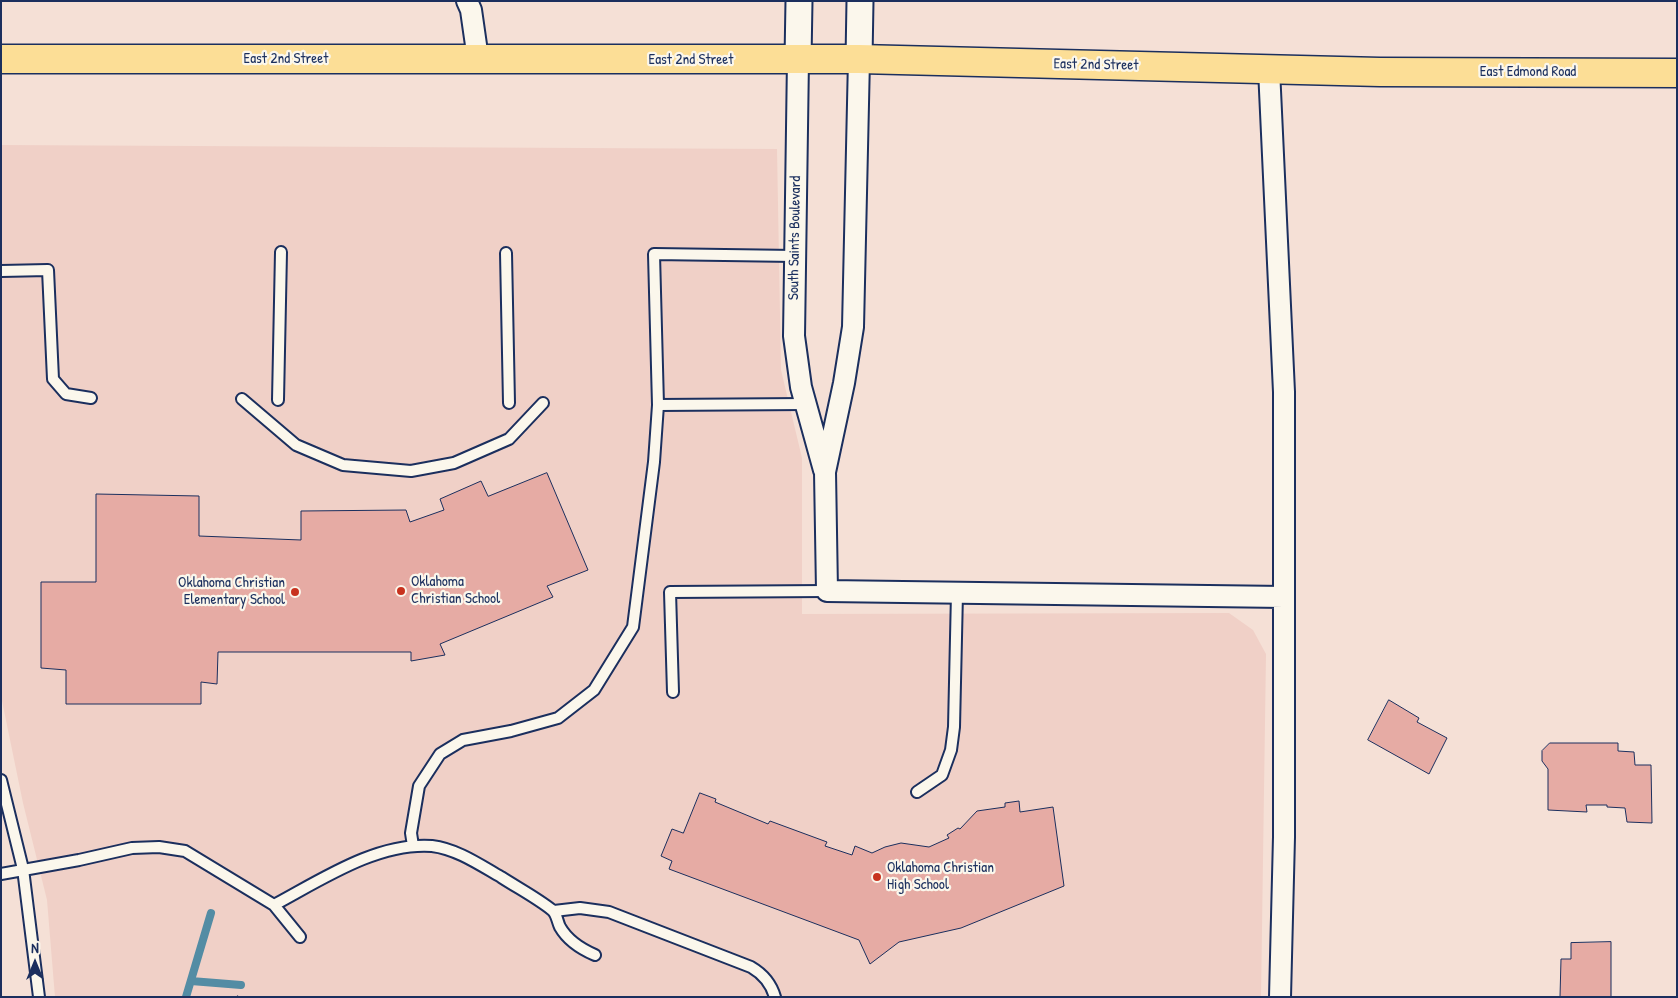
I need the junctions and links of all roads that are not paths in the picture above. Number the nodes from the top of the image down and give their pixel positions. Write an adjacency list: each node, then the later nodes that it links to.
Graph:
1 (467, 1): 6 (street)
2 (799, 1): 5 (street, South Saints Boulevard)
3 (860, 1): 7 (street, South Saints Boulevard)
4 (1, 59): 6 (main road, East 2nd Street)
5 (798, 59): 6 (main road, East 2nd Street); 7 (main road, East 2nd Street); 13 (street, South Saints Boulevard)
6 (478, 60)
7 (859, 60): 8 (main road, East 2nd Street); 22 (street, South Saints Boulevard)
8 (1269, 69): 9 (main road, East 2nd Street); 25 (street)
9 (1380, 72): 10 (main road, East Edmond Road)
10 (1677, 73)
11 (281, 252): 17 (lane)
12 (506, 253): 18 (lane)
13 (795, 256): 20 (street, South Saints Boulevard); 21 (lane)
14 (1, 271): 15 (lane)
15 (91, 398)
16 (242, 399): 19 (lane)
17 (278, 400)
18 (508, 403)
19 (543, 403)
20 (806, 404): 21 (lane); 22 (street, South Saints Boulevard)
21 (658, 405): 29 (lane)
22 (825, 472): 23 (street, South Saints Boulevard)
23 (827, 591): 24 (street); 26 (lane)
24 (957, 593): 25 (street); 28 (lane)
25 (1284, 597): 38 (street)
26 (673, 692)
27 (1, 780): 30 (lane)
28 (917, 792)
29 (412, 846): 32 (lane); 33 (lane)
30 (23, 869): 31 (lane); 32 (lane); 36 (lane)
31 (1, 874)
32 (274, 905): 34 (lane)
33 (554, 911): 35 (lane); 37 (lane)
34 (300, 937)
35 (595, 955)
36 (39, 997)
37 (775, 997)
38 (1280, 997)

